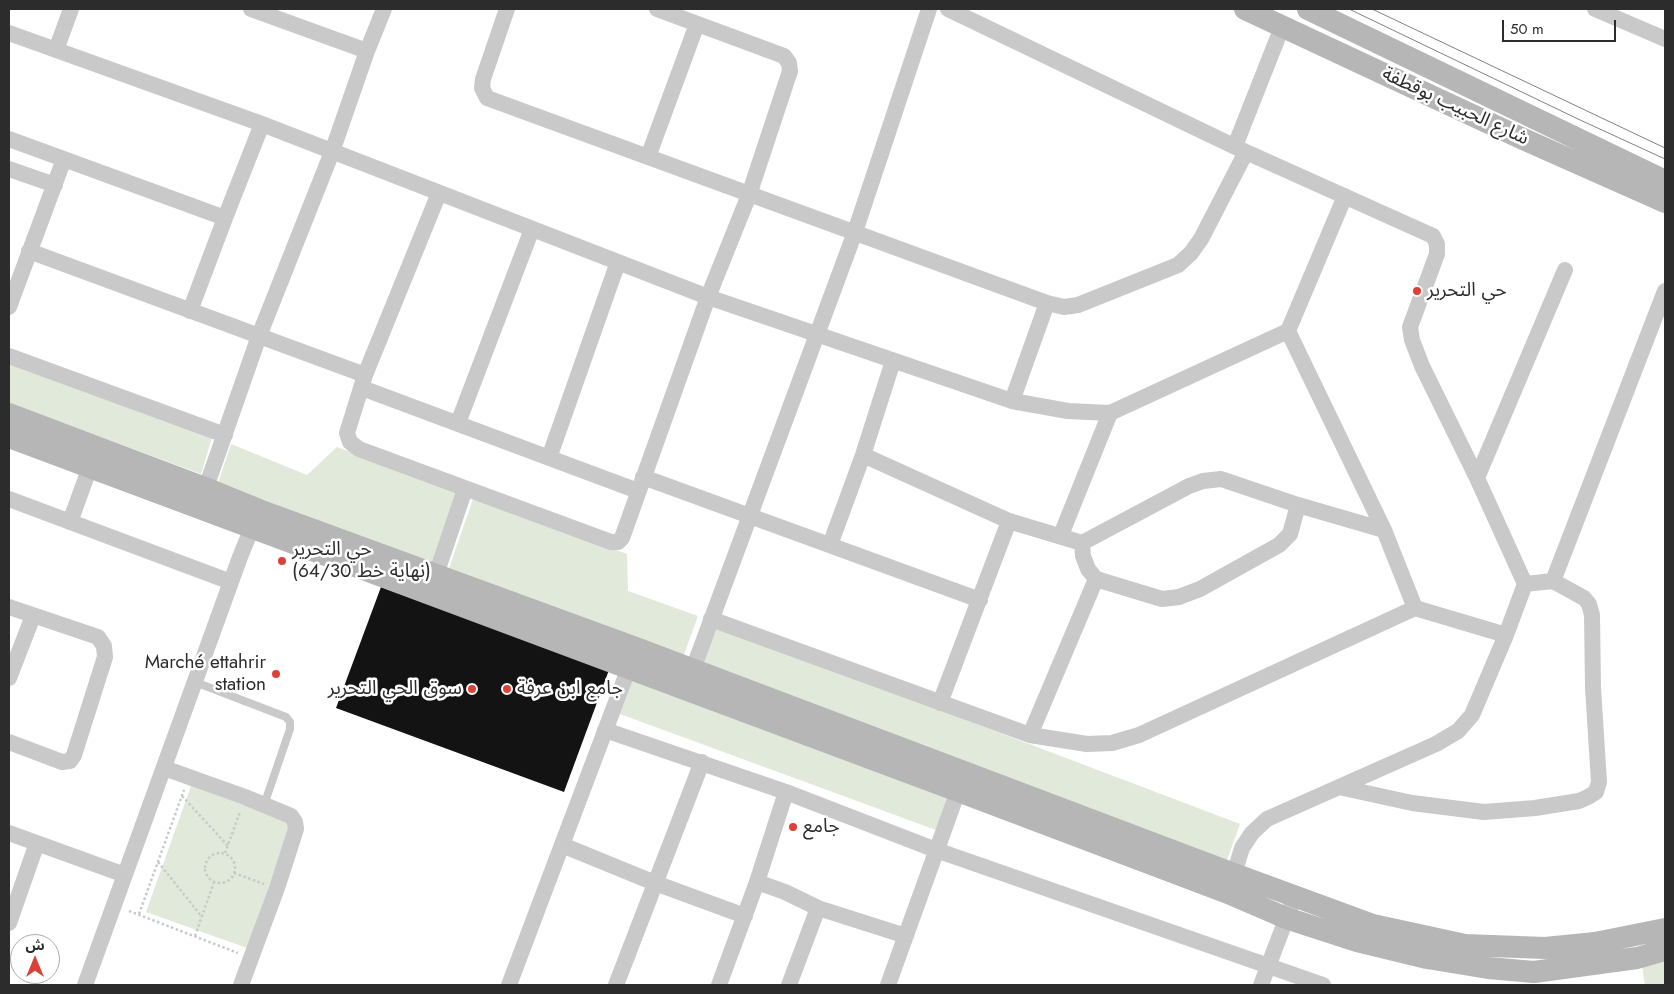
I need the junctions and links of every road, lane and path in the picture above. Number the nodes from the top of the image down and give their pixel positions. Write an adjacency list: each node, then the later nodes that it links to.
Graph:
1 (71, 9): 15 (street)
2 (251, 9): 16 (street)
3 (384, 9): 16 (street)
4 (507, 9): 21 (street)
5 (657, 9): 11 (street)
6 (929, 9): 32 (street)
7 (948, 9): 19 (street)
8 (1245, 9): 12 (street, شارع الحبيب بوقطفة)
9 (1308, 9): 24 (street, شارع الحبيب بوقطفة)
10 (1595, 9): 14 (street)
11 (698, 24): 21 (street); 27 (street)
12 (1282, 27): 19 (street); 29 (street, شارع الحبيب بوقطفة)
13 (9, 33): 15 (street)
14 (1665, 39)
15 (56, 50): 17 (street)
16 (367, 51): 20 (street)
17 (262, 124): 20 (street); 30 (street)
18 (9, 139): 22 (street)
19 (1240, 149): 28 (street); 38 (street)
20 (332, 152): 26 (street); 43 (street)
21 (648, 158): 27 (street)
22 (64, 159): 25 (street); 30 (street)
23 (9, 169): 25 (street)
24 (1665, 181)
25 (55, 185): 33 (street)
26 (439, 193): 31 (street); 46 (street)
27 (750, 195): 32 (street); 37 (street)
28 (1345, 196): 41 (street); 56 (street)
29 (1665, 202)
30 (225, 218): 40 (street)
31 (532, 229): 34 (street); 50 (street)
32 (855, 232): 38 (street); 42 (street)
33 (30, 251): 39 (street); 40 (street)
34 (618, 262): 37 (street); 54 (street)
35 (1565, 270): 56 (street)
36 (1665, 291): 72 (street)
37 (708, 297): 42 (street); 57 (street)
38 (1047, 303): 47 (street)
39 (9, 307)
40 (190, 311): 43 (street)
41 (1288, 331): 48 (street); 66 (street)
42 (817, 333): 45 (street); 62 (street)
43 (259, 336): 46 (street); 51 (street)
44 (9, 356): 51 (street)
45 (893, 361): 47 (street); 53 (street)
46 (363, 382): 50 (street); 58 (street)
47 (1012, 401): 48 (street)
48 (1110, 413): 67 (street)
49 (9, 414): 59 (street)
50 (458, 423): 54 (street)
51 (225, 435): 59 (street)
52 (9, 437): 55 (street)
53 (863, 455): 64 (street); 69 (street)
54 (549, 458): 57 (street)
55 (90, 467): 59 (street); 65 (street)
56 (1477, 478): 74 (street)
57 (641, 484): 58 (street); 62 (street)
58 (465, 489): 70 (street)
59 (202, 498): 63 (street)
60 (9, 499): 65 (street)
61 (1298, 505): 66 (street); 68 (street); 71 (street)
62 (750, 516): 69 (street); 79 (street)
63 (256, 518): 70 (street); 73 (street); 81 (street)
64 (1009, 521): 67 (street); 75 (street)
65 (70, 522): 73 (street)
66 (1384, 530): 77 (street)
67 (1060, 535): 68 (street)
68 (1082, 543): 71 (street)
69 (830, 545): 75 (street)
70 (436, 575): 81 (street)
71 (1096, 579): 87 (street)
72 (1553, 581): 74 (street); 93 (street)
73 (231, 582): 84 (street)
74 (1525, 584): 80 (street)
75 (980, 600): 85 (street)
76 (9, 607): 78 (street)
77 (1415, 608): 80 (street); 87 (street)
78 (33, 616): 82 (street); 88 (street)
79 (711, 619): 83 (street); 85 (street)
80 (1506, 635): 93 (street)
81 (632, 659): 83 (street); 86 (street)
82 (9, 678)
83 (689, 680): 92 (street)
84 (195, 682): 90 (street); 97 (lane)
85 (940, 703): 87 (street)
86 (605, 730): 89 (street); 100 (street)
87 (1030, 735)
88 (9, 742)
89 (702, 762): 94 (street); 109 (street)
90 (164, 768): 91 (street); 106 (street)
91 (189, 777): 95 (path); 96 (street)
92 (962, 781): 102 (street); 110 (street)
93 (1339, 787): 110 (street)
94 (786, 792): 102 (street); 108 (street)
95 (182, 796): 101 (path); 104 (path)
96 (245, 797): 97 (street); 101 (path)
97 (264, 805): 111 (street)
98 (9, 833): 99 (street)
99 (36, 843): 106 (street); 119 (street)
100 (562, 845): 109 (street); 129 (street)
101 (228, 846): 103 (path)
102 (936, 850): 122 (street); 125 (street)
103 (225, 853): 105 (path); 107 (path)
104 (158, 862): 115 (path); 117 (path)
105 (234, 873): 107 (path); 111 (path)
106 (125, 875): 113 (street)
107 (214, 882): 117 (path)
108 (757, 882): 114 (street); 116 (street)
109 (655, 883): 116 (street); 130 (street)
110 (1231, 884): 112 (street); 118 (street)
111 (276, 888): 124 (street)
112 (1296, 896): 118 (street); 120 (street)
113 (114, 906): 115 (path); 127 (street)
114 (818, 908): 122 (street); 132 (street)
115 (138, 915): 121 (path)
116 (745, 916): 131 (street)
117 (202, 917): 121 (path)
118 (1286, 918): 125 (street); 126 (street)
119 (9, 923)
120 (1665, 929)
121 (195, 936): 124 (path)
122 (906, 936): 133 (street)
123 (1665, 950): 126 (street)
124 (252, 957): 128 (street)
125 (1267, 965): 134 (street); 135 (street)
126 (1532, 978)
127 (85, 985)
128 (241, 985)
129 (509, 985)
130 (616, 985)
131 (719, 985)
132 (789, 985)
133 (888, 985)
134 (1261, 985)
135 (1323, 985)

